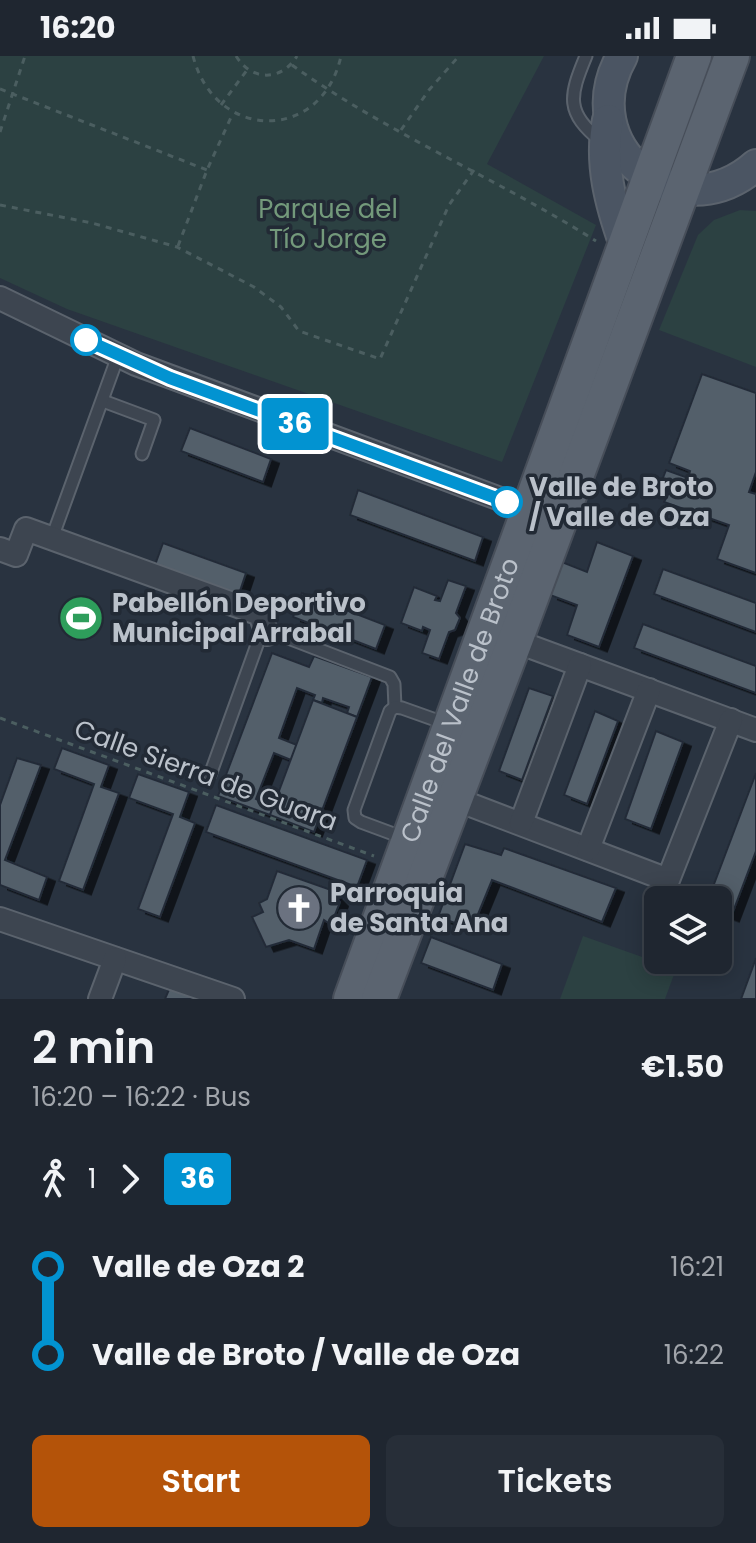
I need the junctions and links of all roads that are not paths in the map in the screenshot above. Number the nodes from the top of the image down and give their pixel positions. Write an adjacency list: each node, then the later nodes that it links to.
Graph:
1 (586, 56): 5 (lane)
2 (622, 56): 5 (main road, Calle del Valle de Broto)
3 (694, 56): 5 (main road, Calle del Valle de Broto)
4 (732, 56): 7 (main road, Calle del Valle de Broto)
5 (622, 147): 7 (main road); 8 (main road, Calle del Valle de Broto); 8 (main road)
6 (748, 177): 7 (main road)
7 (683, 190): 17 (main road, Calle del Valle de Broto)
8 (611, 243): 13 (main road, Calle del Valle de Broto)
9 (0, 298): 10 (street)
10 (118, 356): 11 (lane); 13 (street)
11 (103, 401): 12 (lane); 14 (lane)
12 (142, 454)
13 (530, 510): 22 (main road, Calle del Valle de Broto)
14 (52, 538): 15 (street); 16 (street)
15 (0, 549)
16 (267, 634): 20 (lane); 24 (lane)
17 (515, 641): 18 (street); 25 (main road, Calle del Valle de Broto)
18 (580, 665): 19 (street); 26 (street)
19 (649, 690): 21 (street); 27 (street)
20 (395, 707): 22 (lane); 28 (lane)
21 (731, 720): 23 (street); 27 (street)
22 (452, 725): 28 (main road, Calle del Valle de Broto)
23 (756, 730)
24 (210, 775)
25 (455, 799): 26 (street); 34 (main road, Calle del Valle de Broto)
26 (521, 823): 27 (street)
27 (588, 849)
28 (405, 853): 33 (main road, Calle del Valle de Broto)
29 (0, 919): 30 (street)
30 (115, 959): 31 (street); 32 (street)
31 (100, 999)
32 (233, 999)
33 (351, 999)
34 (379, 999)

